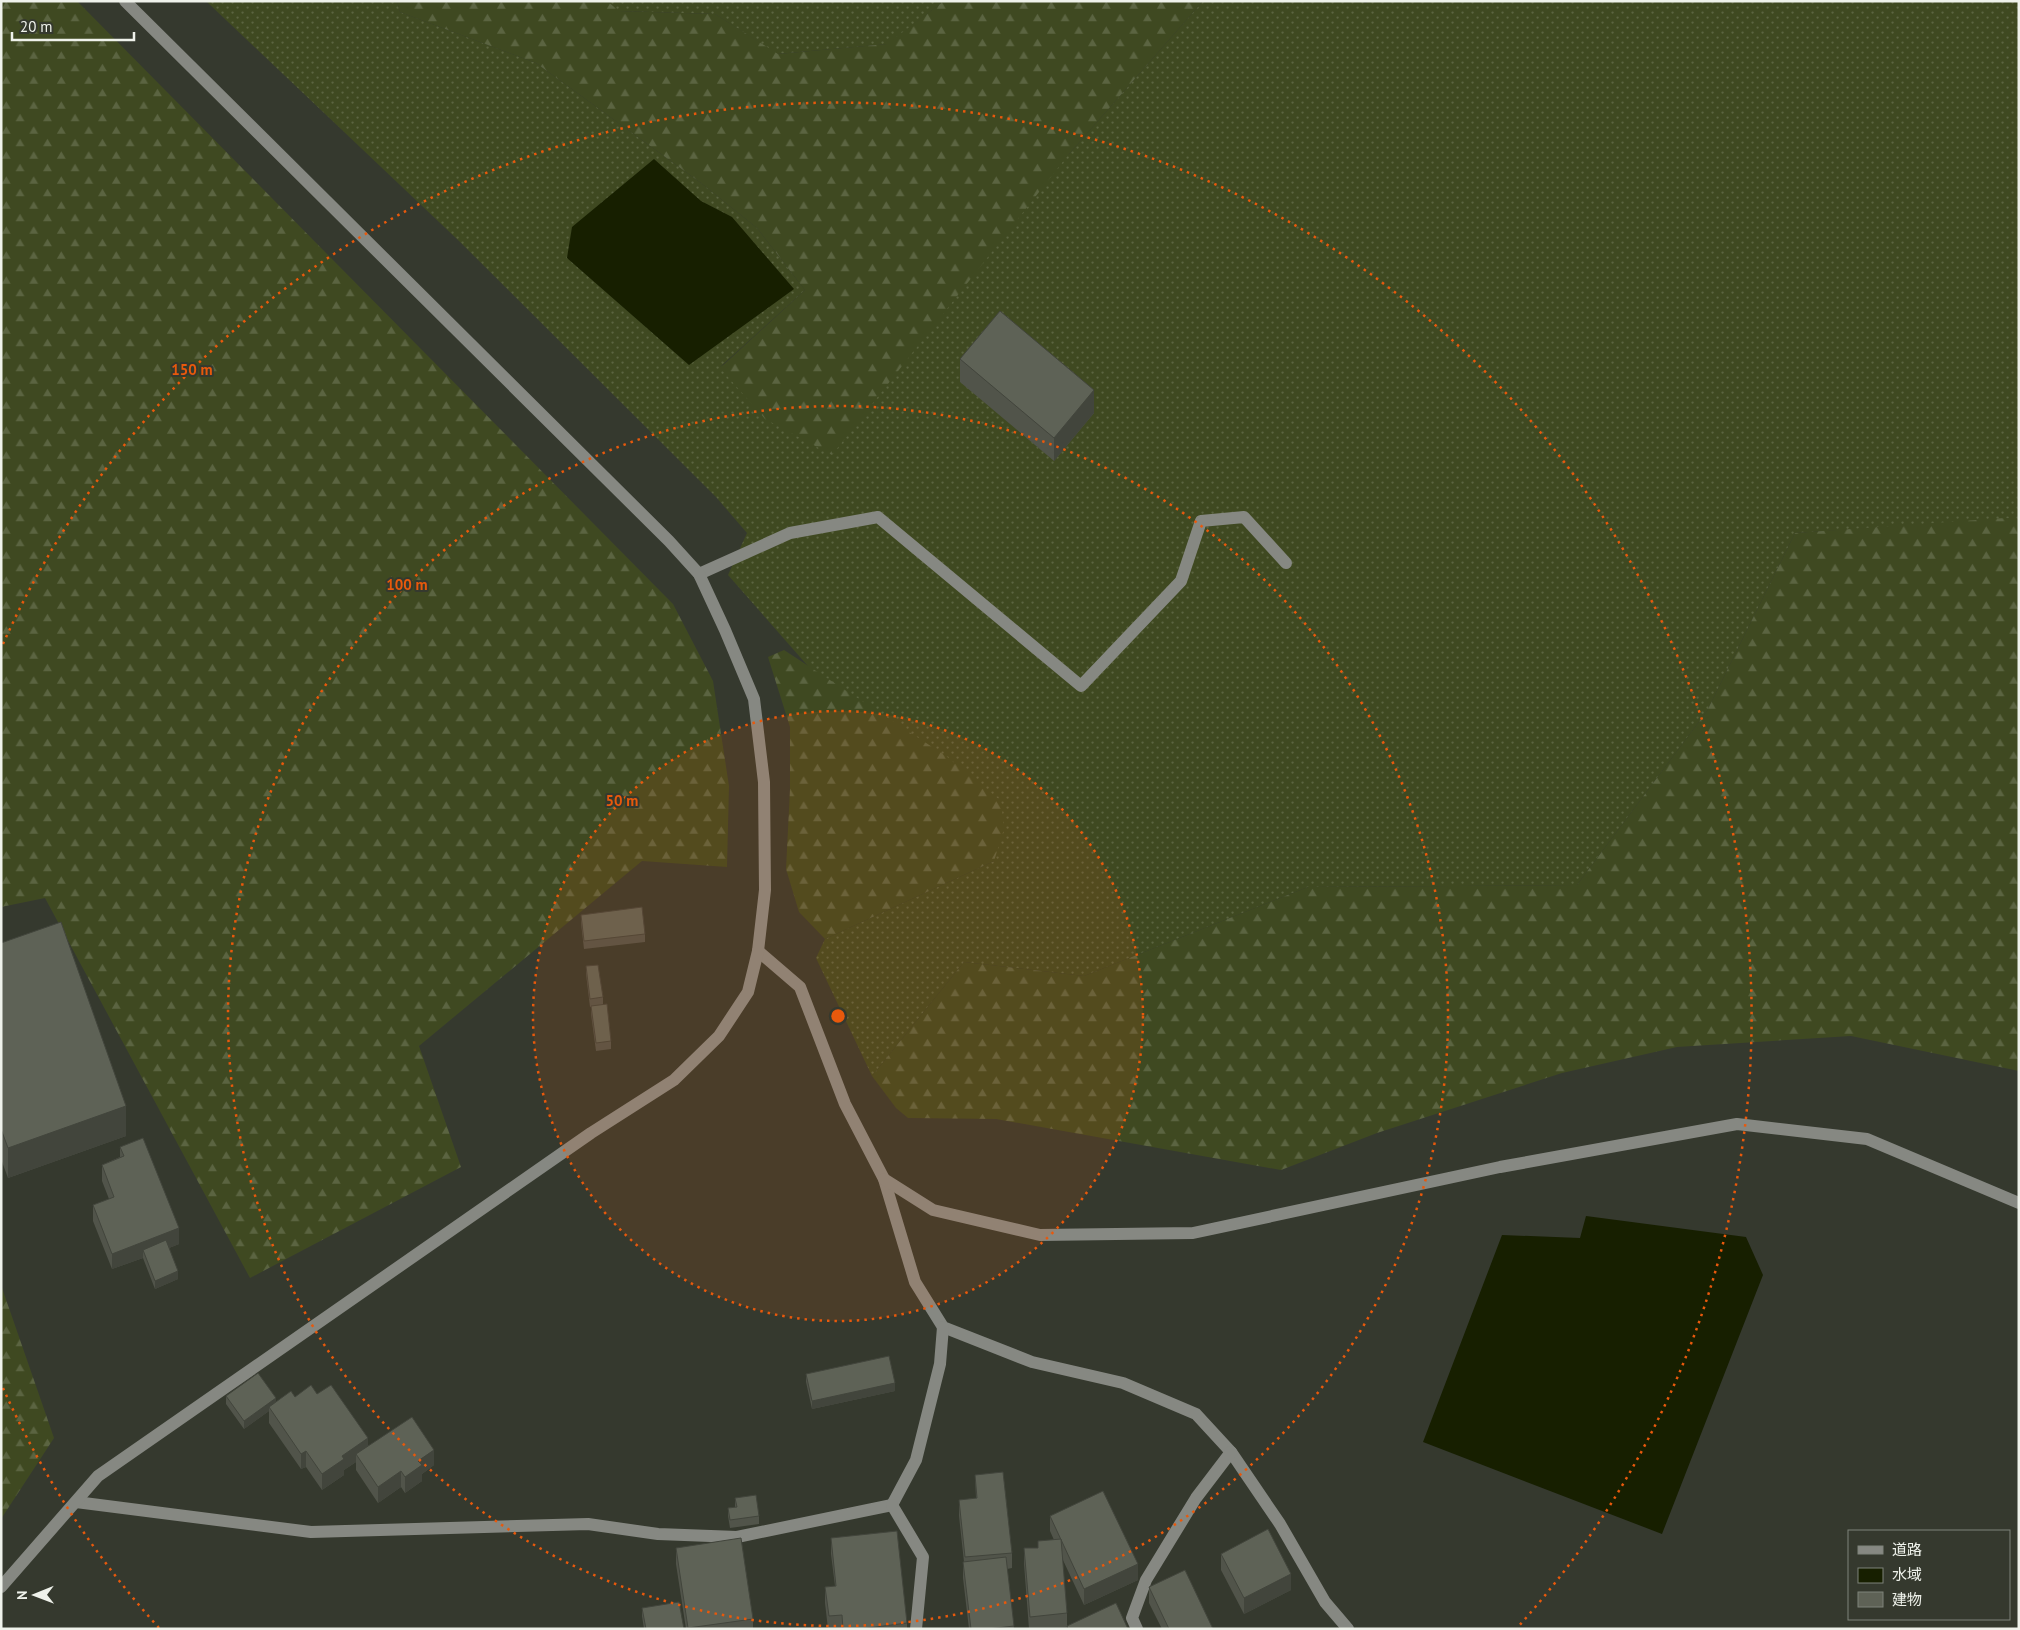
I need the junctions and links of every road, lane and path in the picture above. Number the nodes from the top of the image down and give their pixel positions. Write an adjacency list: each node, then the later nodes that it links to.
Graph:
1 (125, 1): 3 (street)
2 (1286, 563): 3 (street)
3 (699, 574): 4 (street)
4 (758, 951): 5 (street); 9 (street)
5 (884, 1179): 6 (street); 7 (street)
6 (2019, 1203)
7 (943, 1327): 8 (street); 10 (street)
8 (1231, 1452): 13 (street); 14 (street)
9 (76, 1502): 10 (street); 11 (street)
10 (892, 1505): 12 (street)
11 (1, 1587)
12 (916, 1629)
13 (1137, 1629)
14 (1348, 1629)

